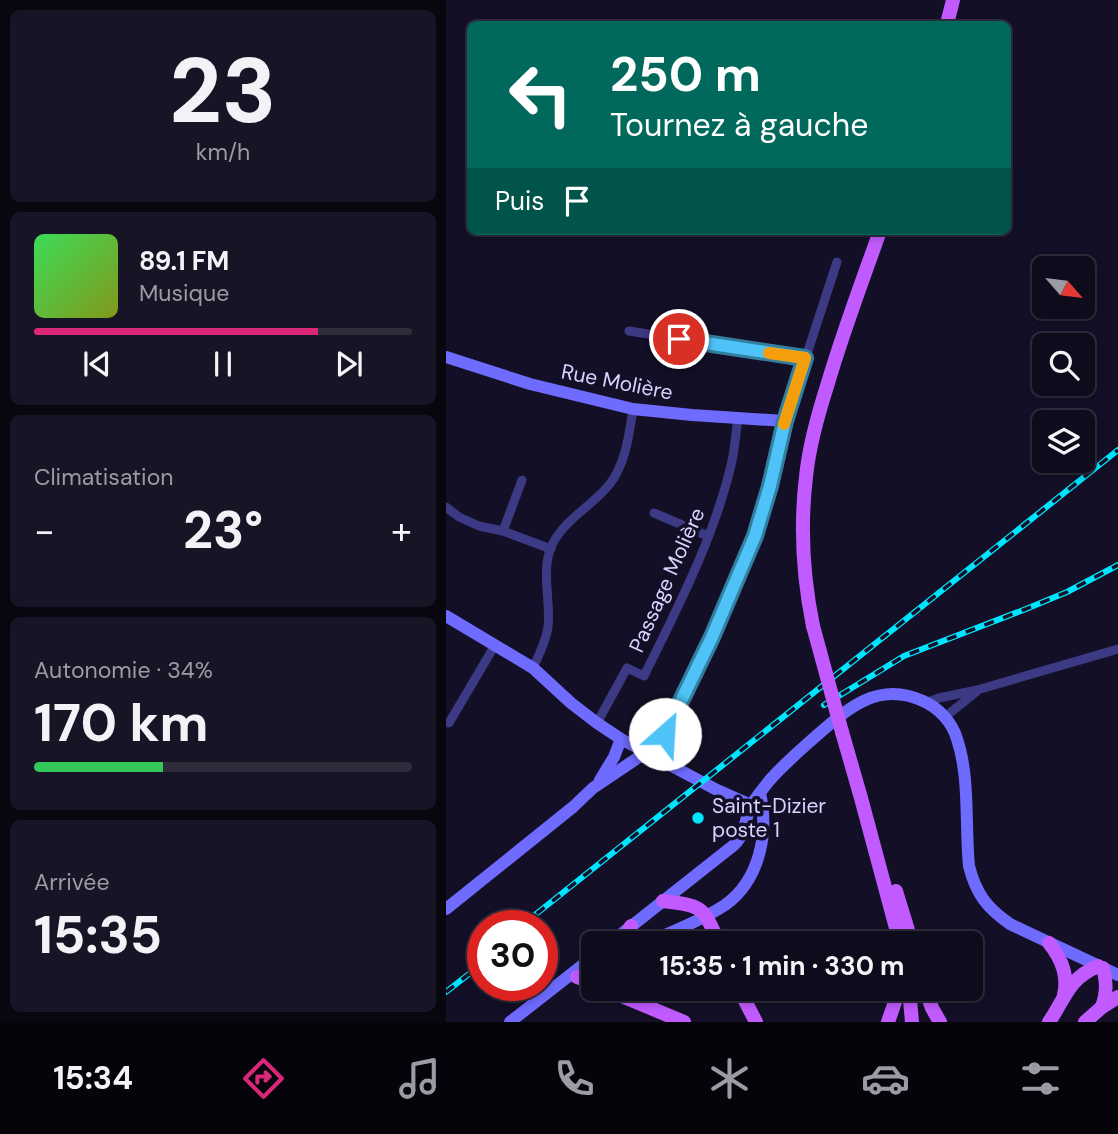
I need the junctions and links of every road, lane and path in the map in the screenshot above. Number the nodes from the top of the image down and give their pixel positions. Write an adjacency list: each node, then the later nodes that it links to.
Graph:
1 (953, 0): 2 (main road)
2 (948, 21)
3 (879, 235): 30 (main road, bridge)
4 (837, 262): 7 (street)
5 (629, 331): 7 (street)
6 (446, 357): 8 (main road, Rue Molière)
7 (805, 358): 10 (street)
8 (633, 409): 9 (main road, Rue Molière); 16 (street)
9 (738, 418): 10 (main road, Rue Molière); 15 (street, Passage Molière)
10 (785, 421): 27 (street)
11 (522, 480): 14 (street)
12 (446, 507): 14 (street)
13 (654, 513): 15 (street)
14 (503, 531): 16 (street)
15 (708, 536): 25 (street, Passage Molière)
16 (551, 548): 20 (street)
17 (446, 616): 18 (main road)
18 (495, 645): 20 (main road); 24 (street)
19 (1118, 649): 21 (street)
20 (534, 667): 25 (main road)
21 (977, 690): 22 (street); 23 (street)
22 (927, 702): 23 (main road); 29 (main road)
23 (945, 717): 44 (main road)
24 (448, 723)
25 (597, 723): 26 (main road)
26 (621, 739): 27 (main road); 28 (main road)
27 (649, 755): 28 (main road); 31 (main road)
28 (593, 788): 34 (main road)
29 (760, 793): 31 (main road); 35 (main road)
30 (861, 798): 32 (main road); 43 (main road)
31 (751, 805): 33 (main road)
32 (873, 841): 41 (main road); 42 (main road)
33 (663, 901): 35 (main road); 36 (main road)
34 (446, 909)
35 (706, 915): 39 (main road); 40 (main road)
36 (631, 926): 37 (main road); 38 (main road)
37 (625, 931)
38 (628, 931)
39 (672, 931)
40 (713, 931)
41 (889, 931)
42 (897, 931)
43 (908, 931)
44 (1050, 943): 46 (main road); 53 (main road)
45 (581, 966): 51 (main road)
46 (1100, 967): 48 (main road); 53 (main road); 62 (main road)
47 (581, 974): 49 (main road)
48 (1118, 975)
49 (577, 976): 50 (main road); 52 (main road)
50 (581, 978)
51 (558, 984)
52 (558, 986)
53 (1064, 996): 70 (main road)
54 (1118, 997): 62 (main road)
55 (536, 1001): 63 (main road)
56 (641, 1001): 64 (main road)
57 (745, 1001): 61 (main road)
58 (895, 1001): 67 (main road)
59 (910, 1001): 68 (main road)
60 (929, 1001): 69 (main road)
61 (748, 1007): 65 (main road); 66 (main road)
62 (1102, 1007): 71 (main road)
63 (510, 1022)
64 (684, 1022)
65 (741, 1022)
66 (756, 1022)
67 (888, 1022)
68 (912, 1022)
69 (940, 1022)
70 (1049, 1022)
71 (1085, 1022)

